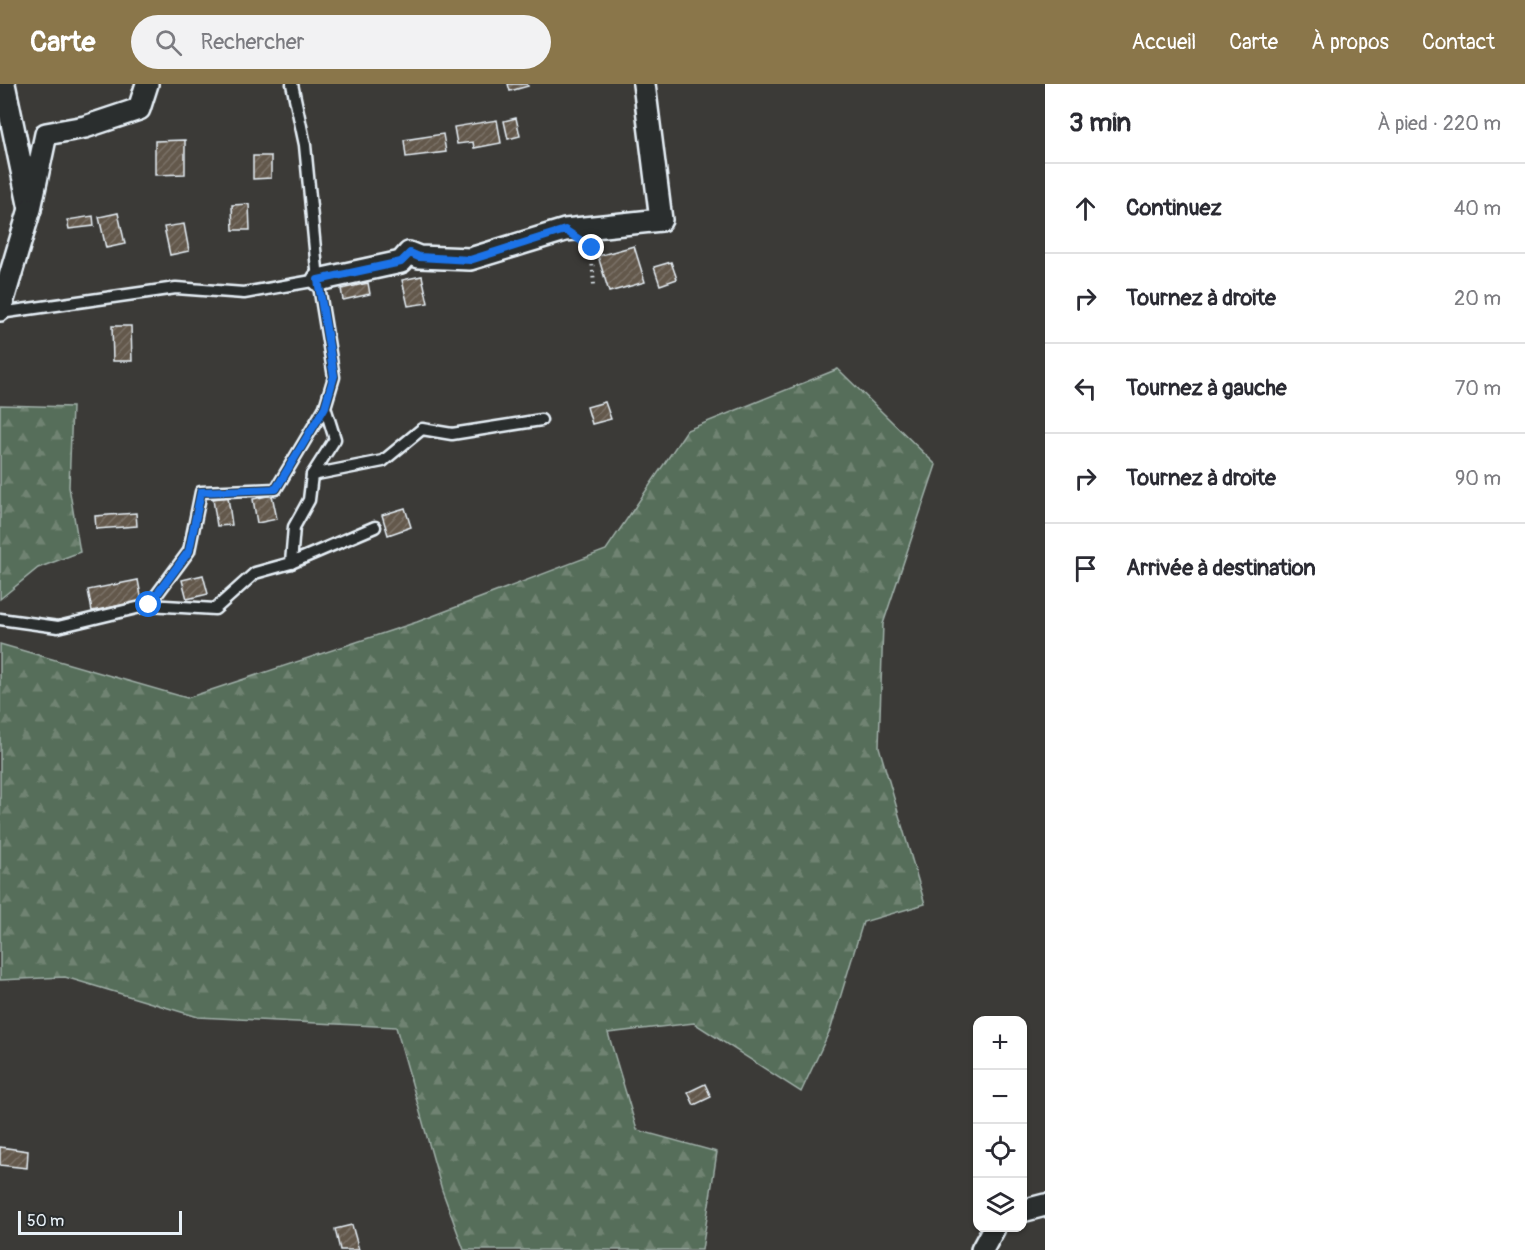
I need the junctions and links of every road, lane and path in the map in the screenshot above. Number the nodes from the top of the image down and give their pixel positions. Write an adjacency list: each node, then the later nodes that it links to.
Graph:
1 (4, 84): 5 (street)
2 (147, 84): 5 (street)
3 (292, 84): 7 (lane)
4 (644, 84): 6 (street)
5 (30, 208): 9 (street)
6 (565, 230): 7 (street); 8 (path)
7 (318, 280): 9 (lane); 10 (lane)
8 (594, 285)
9 (0, 312)
10 (325, 407): 12 (lane); 15 (lane)
11 (541, 420): 12 (lane)
12 (312, 476): 14 (lane)
13 (375, 527): 14 (lane)
14 (291, 563): 15 (lane)
15 (149, 605): 16 (lane)
16 (0, 620)
17 (1045, 1205): 18 (street)
18 (1027, 1210)
19 (991, 1232): 20 (street)
20 (982, 1250)

